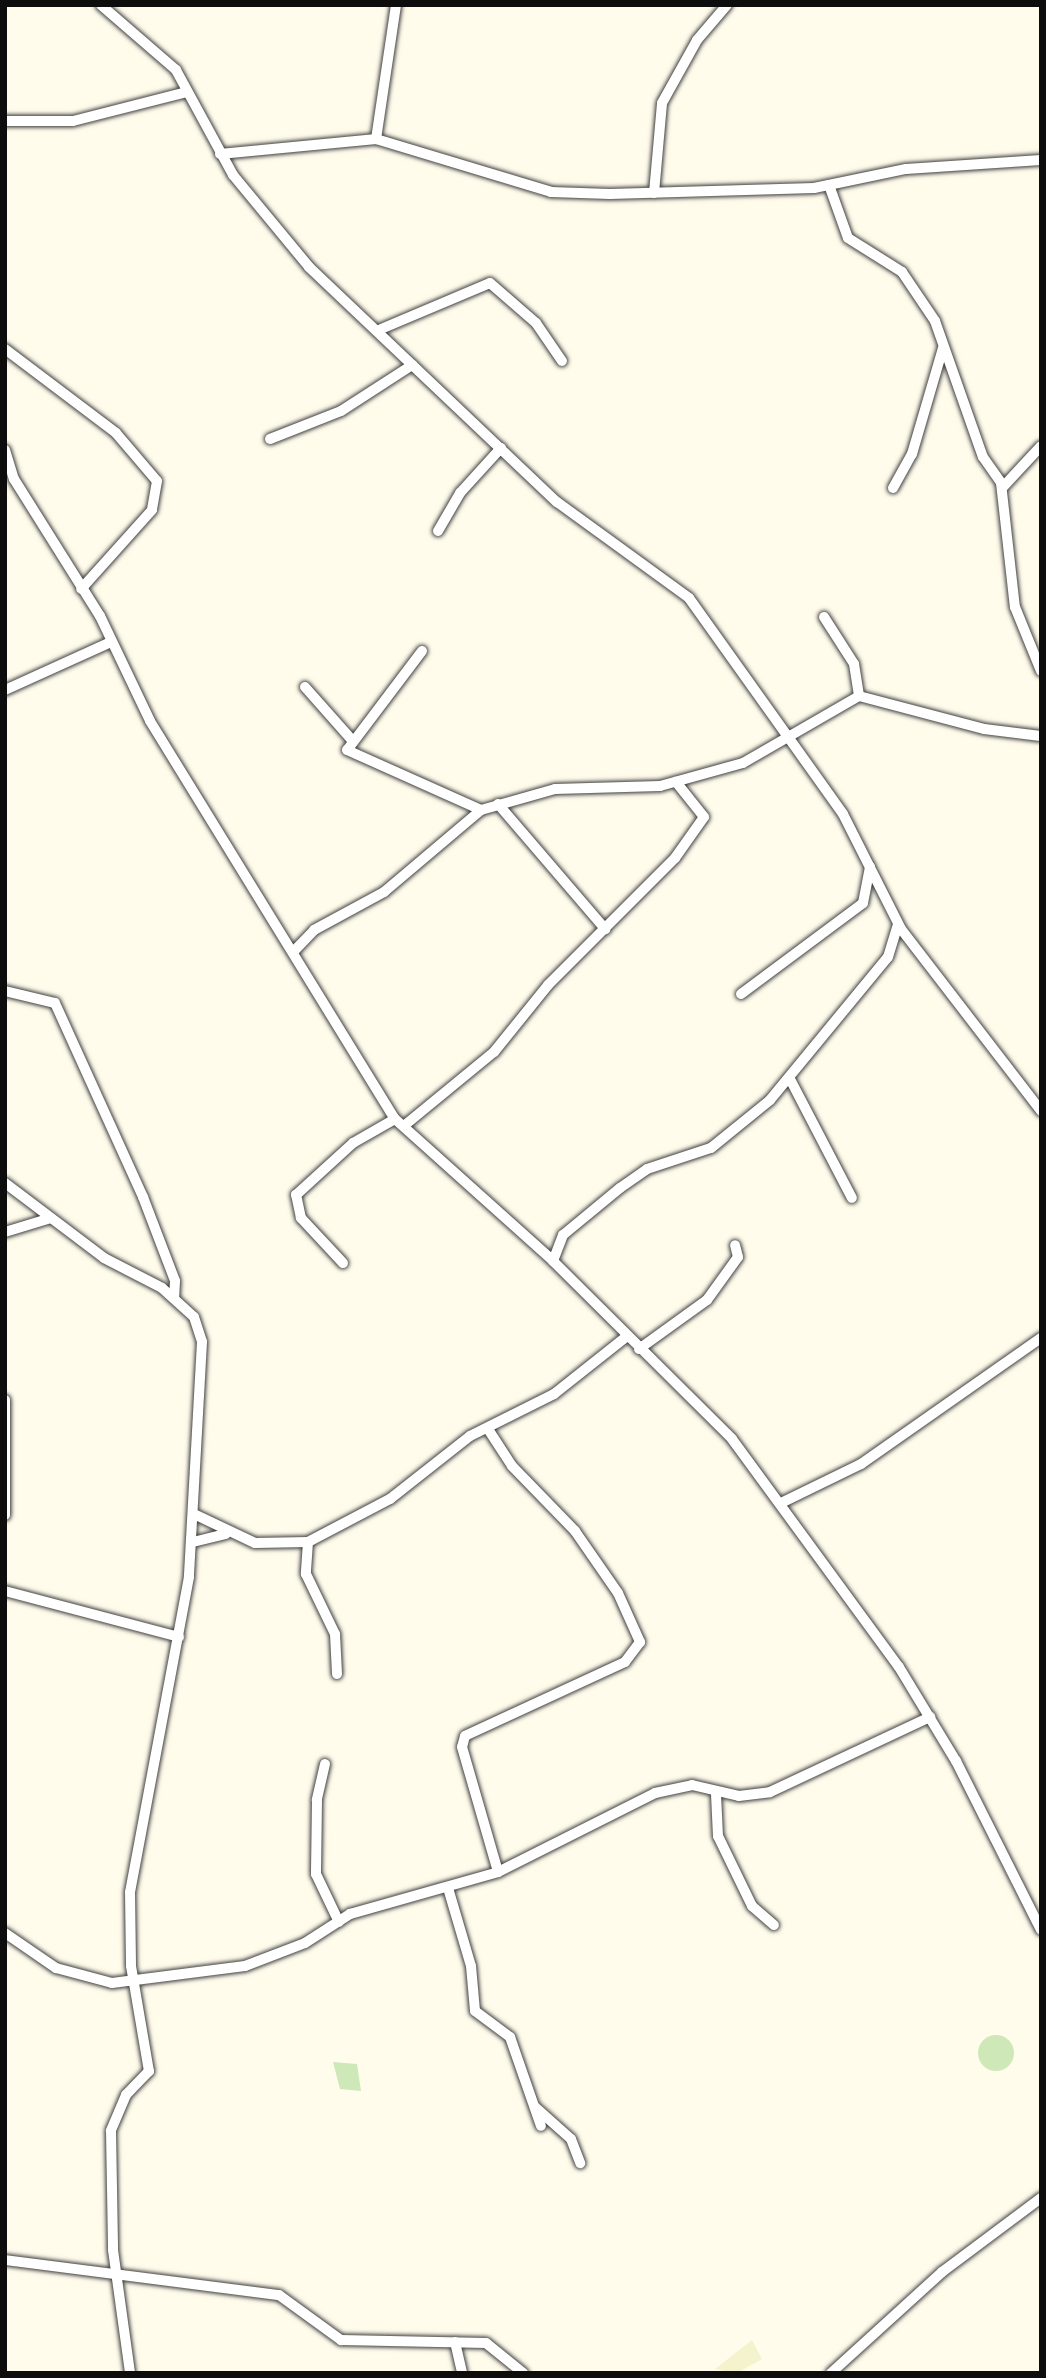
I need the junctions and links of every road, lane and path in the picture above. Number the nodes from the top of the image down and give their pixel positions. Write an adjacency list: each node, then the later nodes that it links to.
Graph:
1 (101, 5): 4 (street)
2 (396, 5): 6 (street)
3 (727, 5): 10 (street)
4 (187, 92): 5 (street); 7 (street)
5 (5, 121)
6 (376, 139): 7 (street); 10 (street)
7 (220, 154): 11 (street)
8 (1041, 160): 9 (street)
9 (829, 185): 10 (street); 12 (street)
10 (654, 193)
11 (381, 329): 14 (street); 15 (street)
12 (944, 344): 20 (street); 21 (street)
13 (5, 349): 23 (street)
14 (562, 361)
15 (412, 365): 16 (street); 18 (street)
16 (270, 439)
17 (1041, 446): 21 (street)
18 (501, 448): 22 (street); 31 (street)
19 (5, 450): 23 (street)
20 (893, 488)
21 (1002, 488): 27 (street)
22 (438, 531)
23 (81, 589): 25 (street)
24 (824, 617): 30 (street)
25 (111, 642): 29 (street); 40 (street)
26 (422, 651): 33 (street)
27 (1041, 671)
28 (305, 687): 33 (street)
29 (5, 690)
30 (859, 696): 31 (street); 32 (street)
31 (789, 736): 34 (street); 37 (street)
32 (1041, 736)
33 (351, 739): 36 (street)
34 (676, 782): 35 (street); 39 (street)
35 (498, 804): 36 (street); 39 (street)
36 (481, 810): 40 (street)
37 (871, 864): 38 (street); 42 (street)
38 (898, 924): 43 (street); 44 (street)
39 (605, 929): 45 (street)
40 (295, 950): 45 (street)
41 (5, 991): 53 (street)
42 (741, 994)
43 (790, 1079): 47 (street); 51 (street)
44 (1041, 1111)
45 (400, 1122): 51 (street); 52 (street)
46 (5, 1183): 48 (street)
47 (852, 1198)
48 (51, 1218): 49 (street); 53 (street)
49 (5, 1232)
50 (736, 1245): 56 (street)
51 (553, 1261): 54 (street)
52 (344, 1263)
53 (173, 1298): 61 (street)
54 (626, 1337): 56 (street); 58 (street)
55 (1041, 1338): 59 (street)
56 (639, 1349): 59 (street)
57 (5, 1400): 60 (street)
58 (488, 1429): 64 (street); 71 (street)
59 (781, 1503): 68 (street)
60 (5, 1515)
61 (196, 1516): 62 (street); 63 (street)
62 (226, 1534): 63 (street); 64 (street)
63 (193, 1542): 66 (street)
64 (308, 1542): 67 (street)
65 (5, 1591): 66 (street)
66 (179, 1637): 77 (street)
67 (337, 1674)
68 (930, 1717): 70 (street); 75 (street)
69 (325, 1764): 73 (street)
70 (716, 1794): 71 (street); 74 (street)
71 (498, 1872): 72 (street)
72 (448, 1888): 73 (street); 78 (street)
73 (339, 1922): 77 (street)
74 (774, 1925)
75 (1041, 1930)
76 (5, 1933): 77 (street)
77 (133, 1980): 83 (street)
78 (535, 2106): 79 (street); 80 (street)
79 (541, 2126)
80 (580, 2163)
81 (1041, 2199): 88 (street)
82 (5, 2260): 83 (street)
83 (117, 2277): 84 (street); 85 (street)
84 (455, 2342): 86 (street); 87 (street)
85 (130, 2373)
86 (462, 2373)
87 (523, 2373)
88 (831, 2373)

